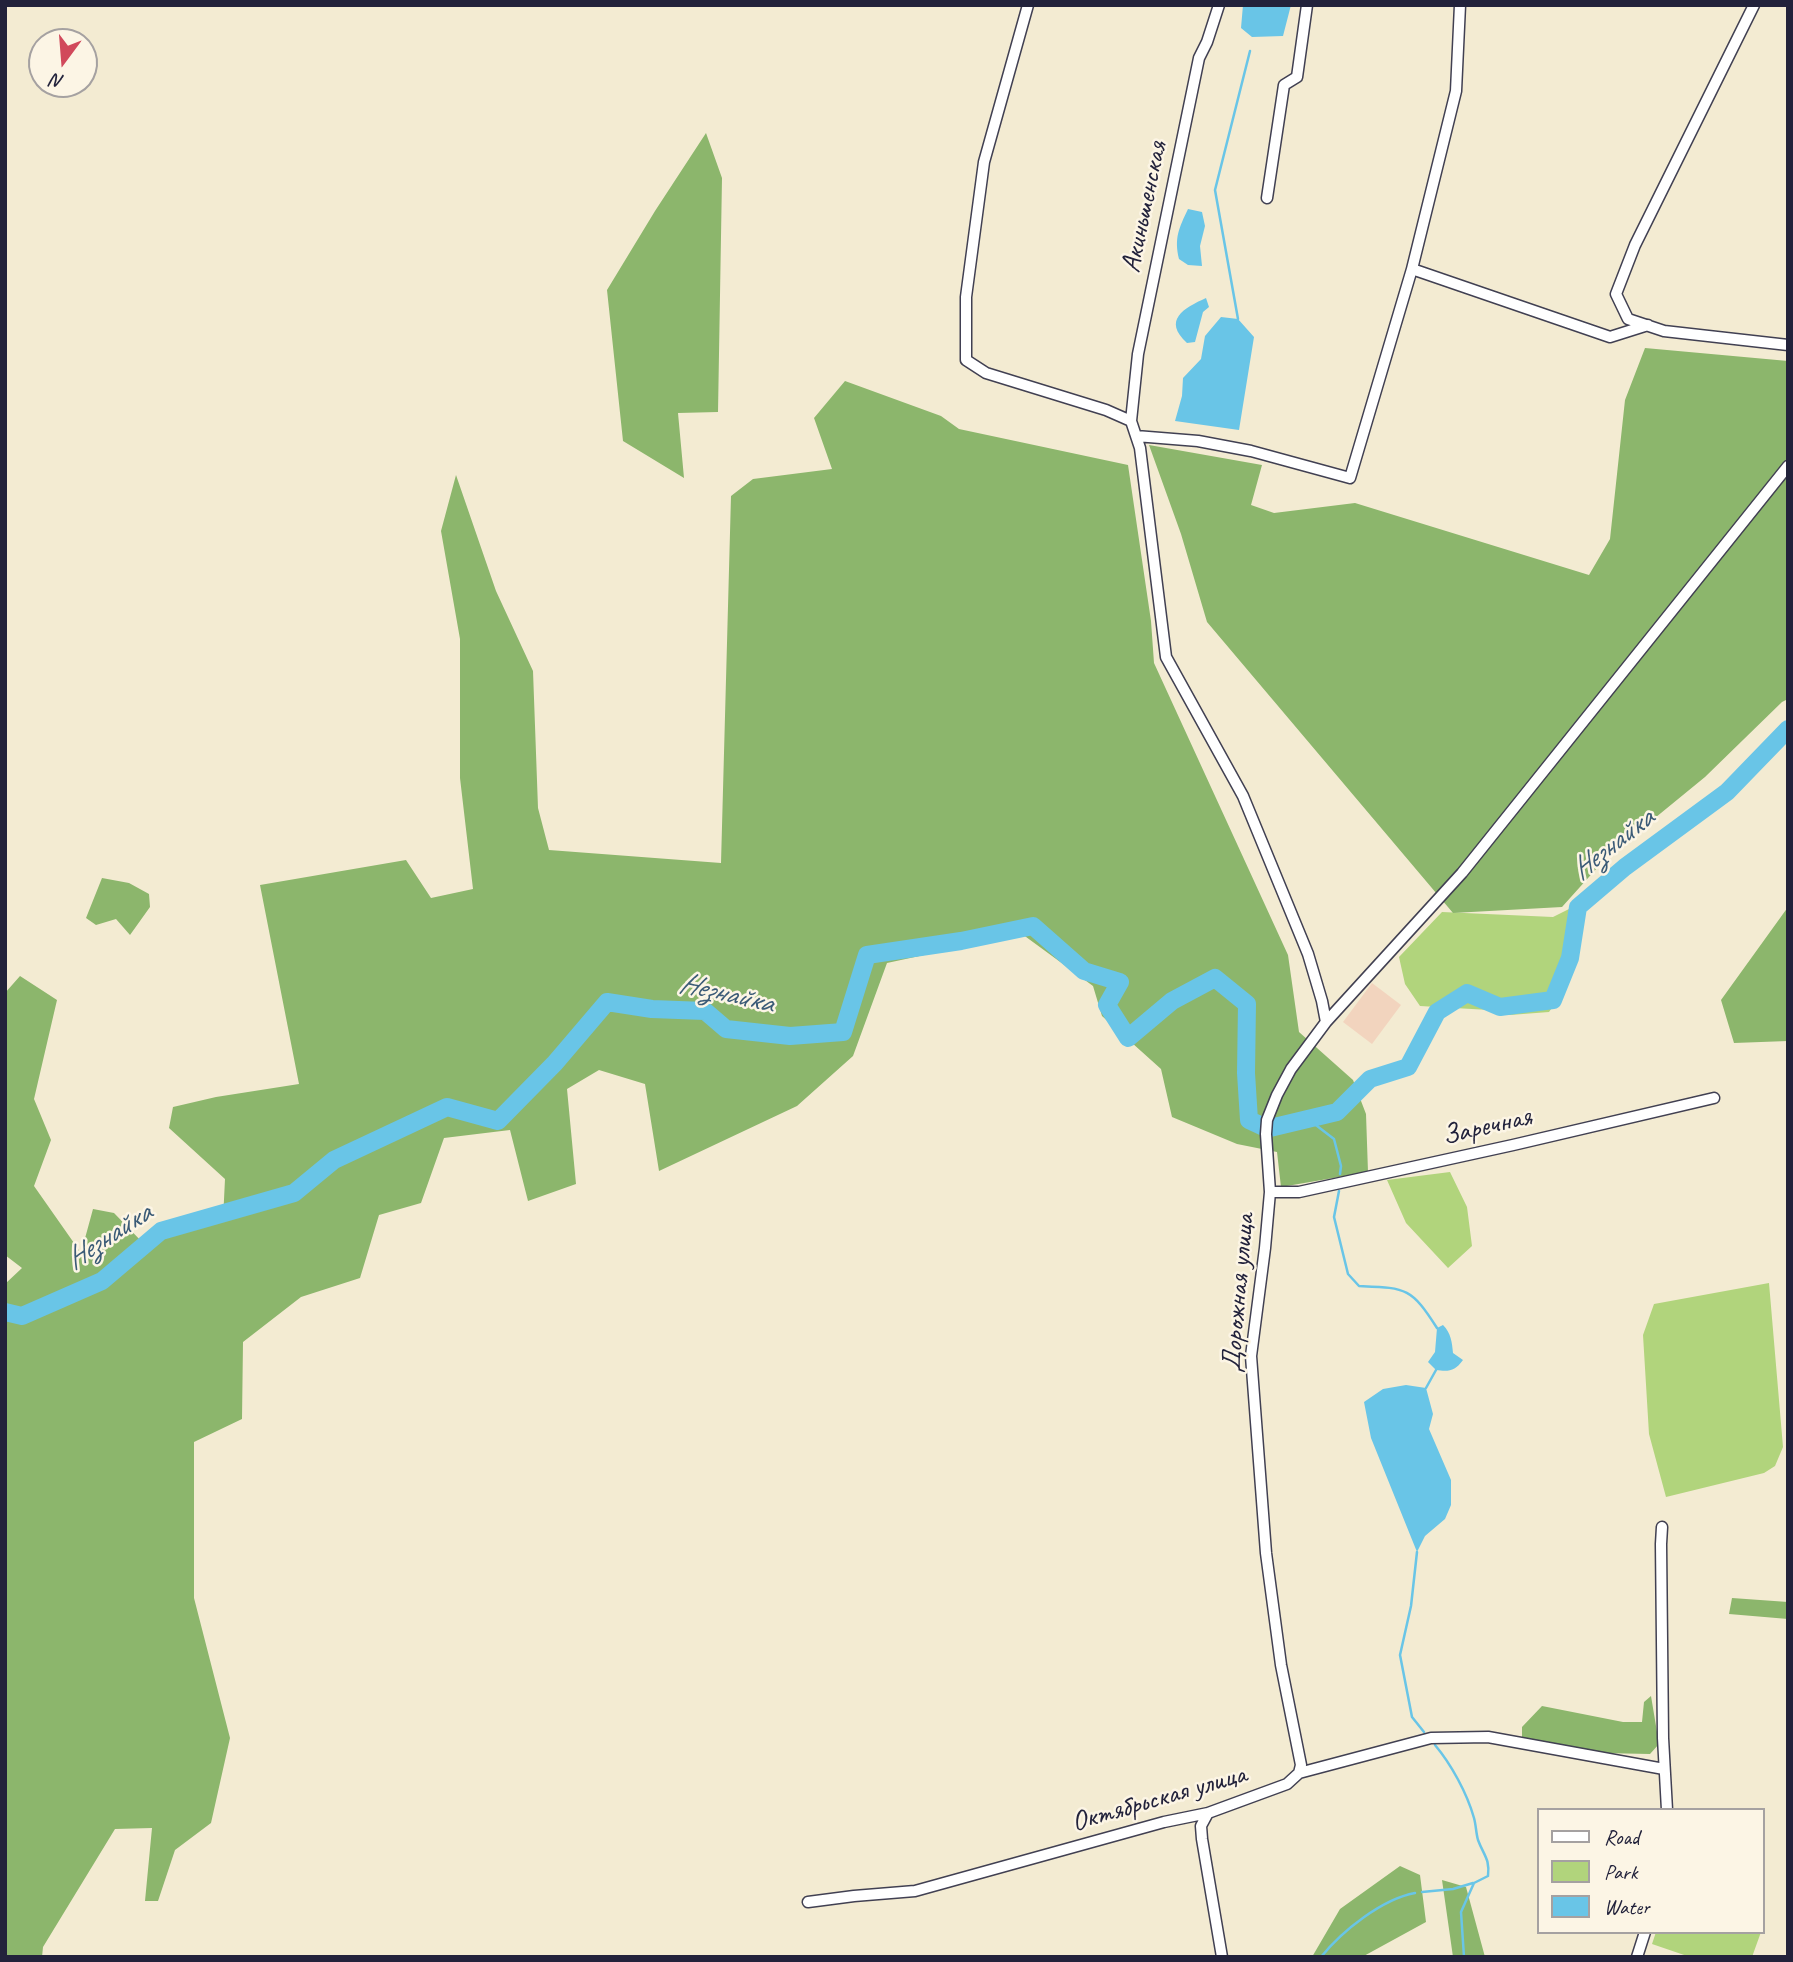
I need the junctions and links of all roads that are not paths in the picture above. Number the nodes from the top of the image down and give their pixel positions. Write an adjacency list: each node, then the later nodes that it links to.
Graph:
1 (1028, 5): 10 (street)
2 (1219, 5): 10 (street, Акиньшенская)
3 (1307, 5): 6 (street)
4 (1460, 5): 7 (street)
5 (1754, 5): 8 (street)
6 (1267, 198)
7 (1412, 269): 8 (street); 11 (street)
8 (1648, 325): 9 (street)
9 (1788, 345)
10 (1131, 421): 11 (street)
11 (1136, 436): 13 (street)
12 (1788, 466): 13 (street, Дорожная улица)
13 (1326, 1022): 15 (street, Дорожная улица)
14 (1714, 1098): 15 (street, Заречная)
15 (1270, 1192): 18 (street, Дорожная улица)
16 (1662, 1527): 17 (street)
17 (1664, 1769): 18 (street, Октябрьская улица); 19 (street)
18 (1299, 1773): 20 (street, Октябрьская улица)
19 (1667, 1808)
20 (1208, 1813): 21 (street, Октябрьская улица); 23 (street)
21 (808, 1902)
22 (1644, 1934): 24 (street)
23 (1222, 1957)
24 (1637, 1957)

